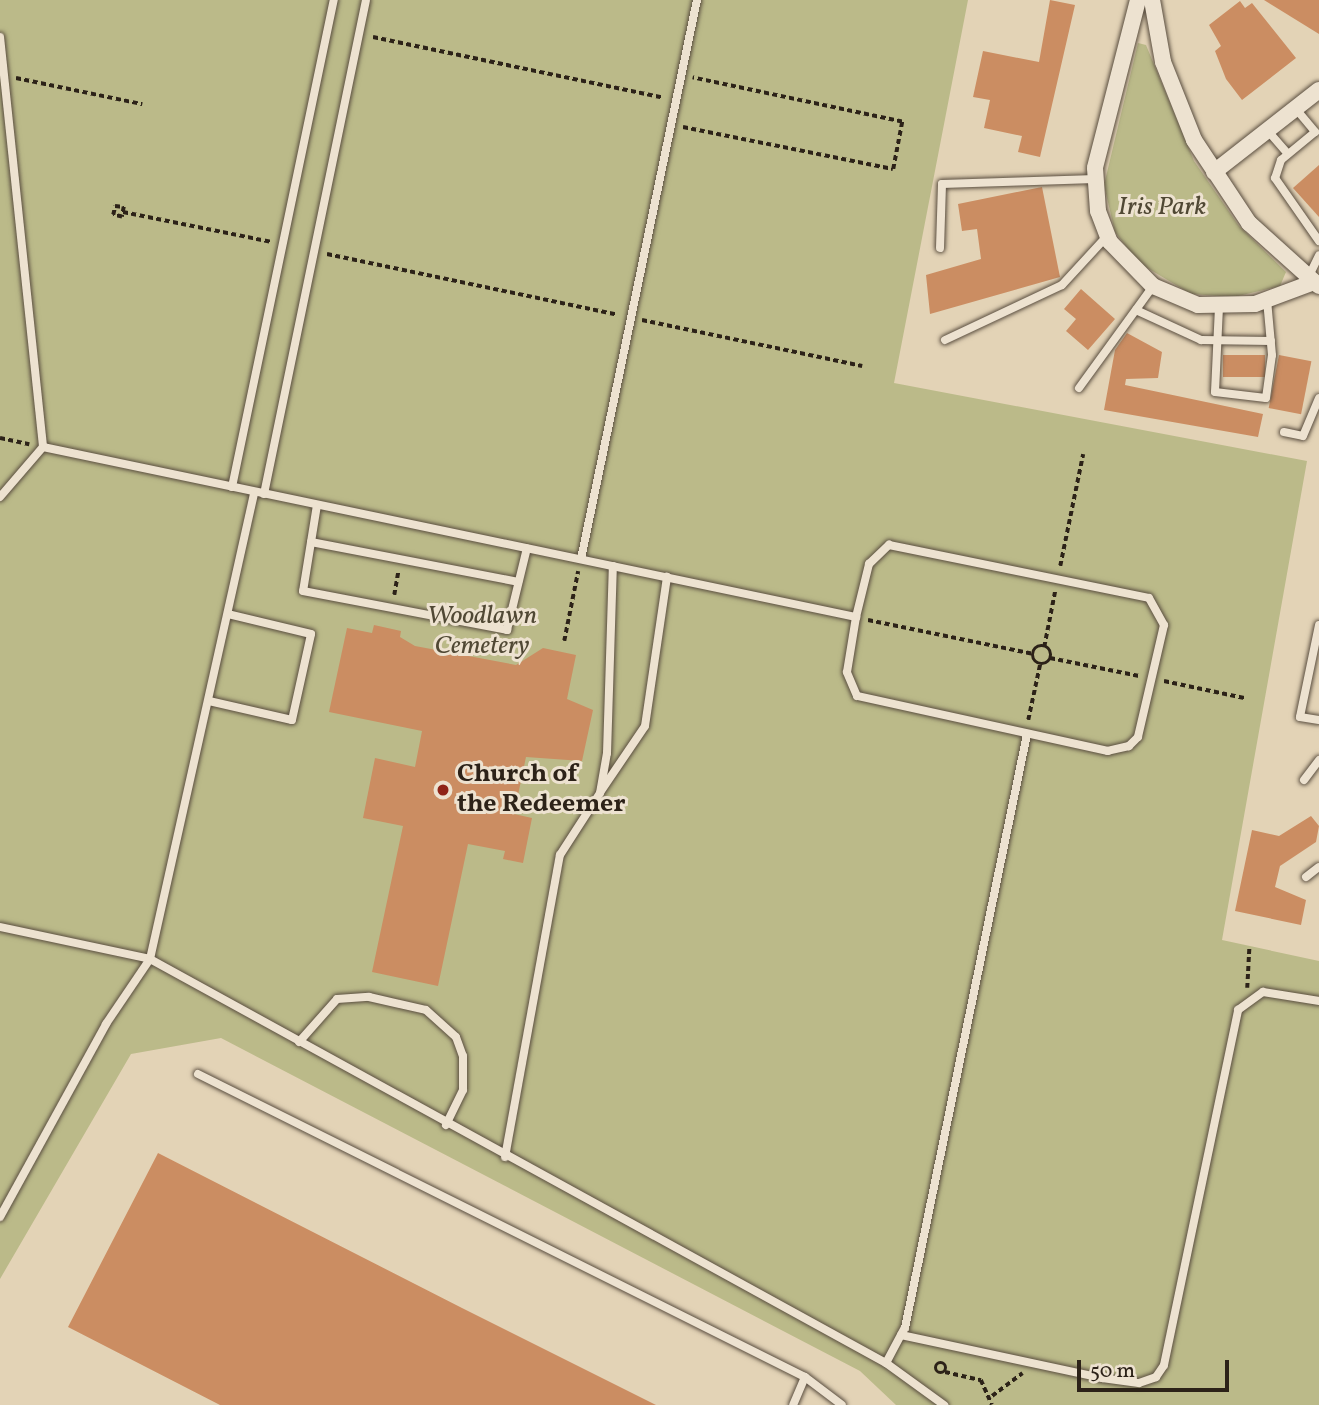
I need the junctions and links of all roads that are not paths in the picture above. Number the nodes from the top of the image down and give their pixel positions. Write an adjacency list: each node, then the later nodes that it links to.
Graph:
1 (334, 0): 29 (lane)
2 (366, 0): 31 (lane)
3 (697, 0): 36 (lane)
4 (1138, 0): 12 (street)
5 (1152, 0): 11 (street)
6 (0, 37): 28 (lane)
7 (1319, 90): 8 (street)
8 (1296, 109): 9 (street); 10 (lane)
9 (1268, 131): 10 (lane); 11 (street)
10 (1288, 154): 14 (lane)
11 (1214, 172): 17 (street)
12 (1095, 179): 13 (street); 15 (lane)
13 (1107, 236): 18 (street); 22 (lane)
14 (1319, 241)
15 (940, 248)
16 (1319, 255): 17 (lane)
17 (1314, 282): 19 (street)
18 (1153, 286): 20 (street); 21 (lane)
19 (1268, 300): 20 (street); 23 (lane)
20 (1219, 307): 24 (lane)
21 (1136, 310): 24 (lane); 25 (lane)
22 (945, 341)
23 (1271, 341): 24 (lane); 24 (lane)
24 (1217, 343)
25 (1079, 388)
26 (1319, 398): 27 (lane)
27 (1284, 432)
28 (43, 447): 29 (lane); 32 (lane)
29 (232, 487): 30 (lane)
30 (254, 492): 31 (lane); 40 (lane)
31 (264, 494): 33 (lane)
32 (0, 497)
33 (317, 505): 34 (lane); 35 (lane)
34 (311, 542): 39 (lane); 39 (lane)
35 (527, 548): 36 (lane); 39 (lane)
36 (581, 559): 37 (lane)
37 (613, 566): 38 (lane); 48 (lane)
38 (667, 577): 41 (lane); 48 (lane)
39 (519, 582)
40 (228, 614): 43 (lane); 43 (lane)
41 (856, 617): 45 (lane); 45 (lane)
42 (1319, 625): 44 (lane)
43 (209, 701): 52 (lane)
44 (1319, 720)
45 (1026, 734): 59 (lane)
46 (1319, 760): 47 (lane)
47 (1304, 780)
48 (600, 793): 57 (lane)
49 (1319, 867): 50 (lane)
50 (1306, 877)
51 (0, 927): 52 (lane)
52 (150, 959): 54 (lane); 58 (lane)
53 (1319, 1001): 59 (lane)
54 (299, 1042): 56 (lane); 56 (lane)
55 (198, 1074): 61 (lane)
56 (446, 1125): 57 (lane)
57 (505, 1157): 60 (lane)
58 (0, 1217)
59 (901, 1335): 60 (lane)
60 (886, 1363): 64 (lane)
61 (805, 1377): 62 (lane); 63 (lane)
62 (793, 1405)
63 (842, 1405)
64 (944, 1405)

